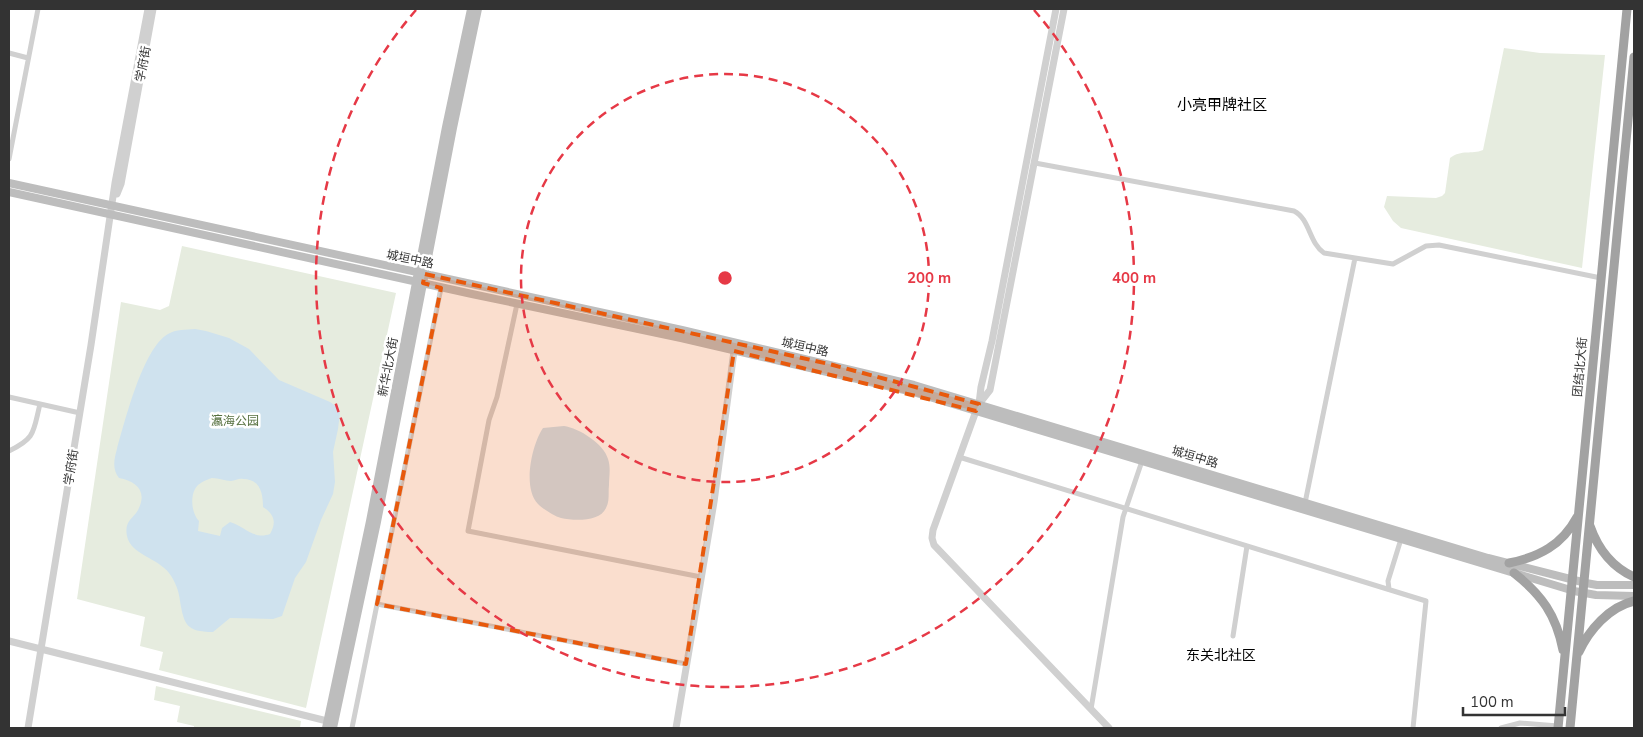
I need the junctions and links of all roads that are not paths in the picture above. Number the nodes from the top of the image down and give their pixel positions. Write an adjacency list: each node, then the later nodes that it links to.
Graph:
1 (38, 9): 11 (street)
2 (148, 9): 16 (street, 学府街)
3 (153, 9): 16 (street, 学府街)
4 (471, 9): 19 (main road, 新华北大街)
5 (478, 9): 19 (main road, 新华北大街)
6 (1056, 9): 27 (street)
7 (1064, 9): 13 (street)
8 (1627, 9): 20 (highway, 团结北大街)
9 (9, 53): 11 (street)
10 (1634, 57): 35 (highway, 团结北大街)
11 (28, 58): 12 (street)
12 (9, 159)
13 (1035, 163): 18 (street); 27 (street)
14 (9, 183): 16 (main road, 城垣中路)
15 (9, 192): 17 (main road, 城垣中路)
16 (112, 206): 17 (street, 学府街); 19 (main road, 城垣中路)
17 (111, 215): 21 (main road, 城垣中路); 28 (street, 学府街)
18 (1355, 258): 20 (street); 32 (street)
19 (421, 273): 21 (main road, 新华北大街); 27 (main road, 城垣中路)
20 (1601, 278): 34 (highway, 团结北大街)
21 (419, 283): 22 (main road, 城垣中路); 58 (main road, 新华北大街); 61 (main road, 新华北大街)
22 (441, 288): 23 (main road, 城垣中路); 50 (street)
23 (517, 304): 24 (main road, 城垣中路); 40 (street)
24 (734, 351): 27 (main road, 城垣中路); 40 (street)
25 (9, 397): 26 (street)
26 (40, 404): 28 (street); 29 (street)
27 (978, 407): 30 (street); 31 (main road, 城垣中路); 32 (main road, 城垣中路)
28 (80, 413): 53 (street, 学府街)
29 (9, 451)
30 (959, 458): 33 (street); 57 (street)
31 (1142, 460): 33 (street); 36 (main road, 城垣中路)
32 (1305, 502): 38 (main road, 城垣中路)
33 (1126, 510): 37 (street); 57 (street)
34 (1579, 515): 38 (highway); 42 (highway, 团结北大街)
35 (1589, 523): 41 (highway); 43 (highway, 团结北大街)
36 (1401, 539): 39 (main road, 城垣中路); 45 (street)
37 (1247, 546): 45 (street); 51 (street)
38 (1509, 564): 42 (main road, 城垣中路)
39 (1514, 573): 46 (main road, 城垣中路); 54 (highway)
40 (701, 577): 56 (street)
41 (1634, 577)
42 (1572, 580): 43 (main road, 城垣中路); 46 (highway, 团结北大街)
43 (1584, 582): 44 (main road, 城垣中路); 47 (highway, 团结北大街)
44 (1634, 585)
45 (1389, 588): 65 (street)
46 (1571, 591): 47 (main road, 城垣中路); 54 (highway, 团结北大街)
47 (1582, 593): 48 (main road, 城垣中路); 55 (highway, 团结北大街)
48 (1634, 596)
49 (1634, 601): 55 (highway)
50 (377, 604): 56 (street); 62 (street)
51 (1233, 636)
52 (9, 641): 53 (street)
53 (41, 649): 58 (street); 60 (street, 学府街)
54 (1565, 659): 59 (highway, 团结北大街)
55 (1576, 659): 67 (highway, 团结北大街)
56 (686, 664): 63 (street)
57 (1091, 709): 64 (street)
58 (326, 725)
59 (1558, 727): 66 (street)
60 (28, 728)
61 (333, 728)
62 (352, 728)
63 (676, 728)
64 (1109, 728)
65 (1412, 728)
66 (1501, 728)
67 (1570, 728)

